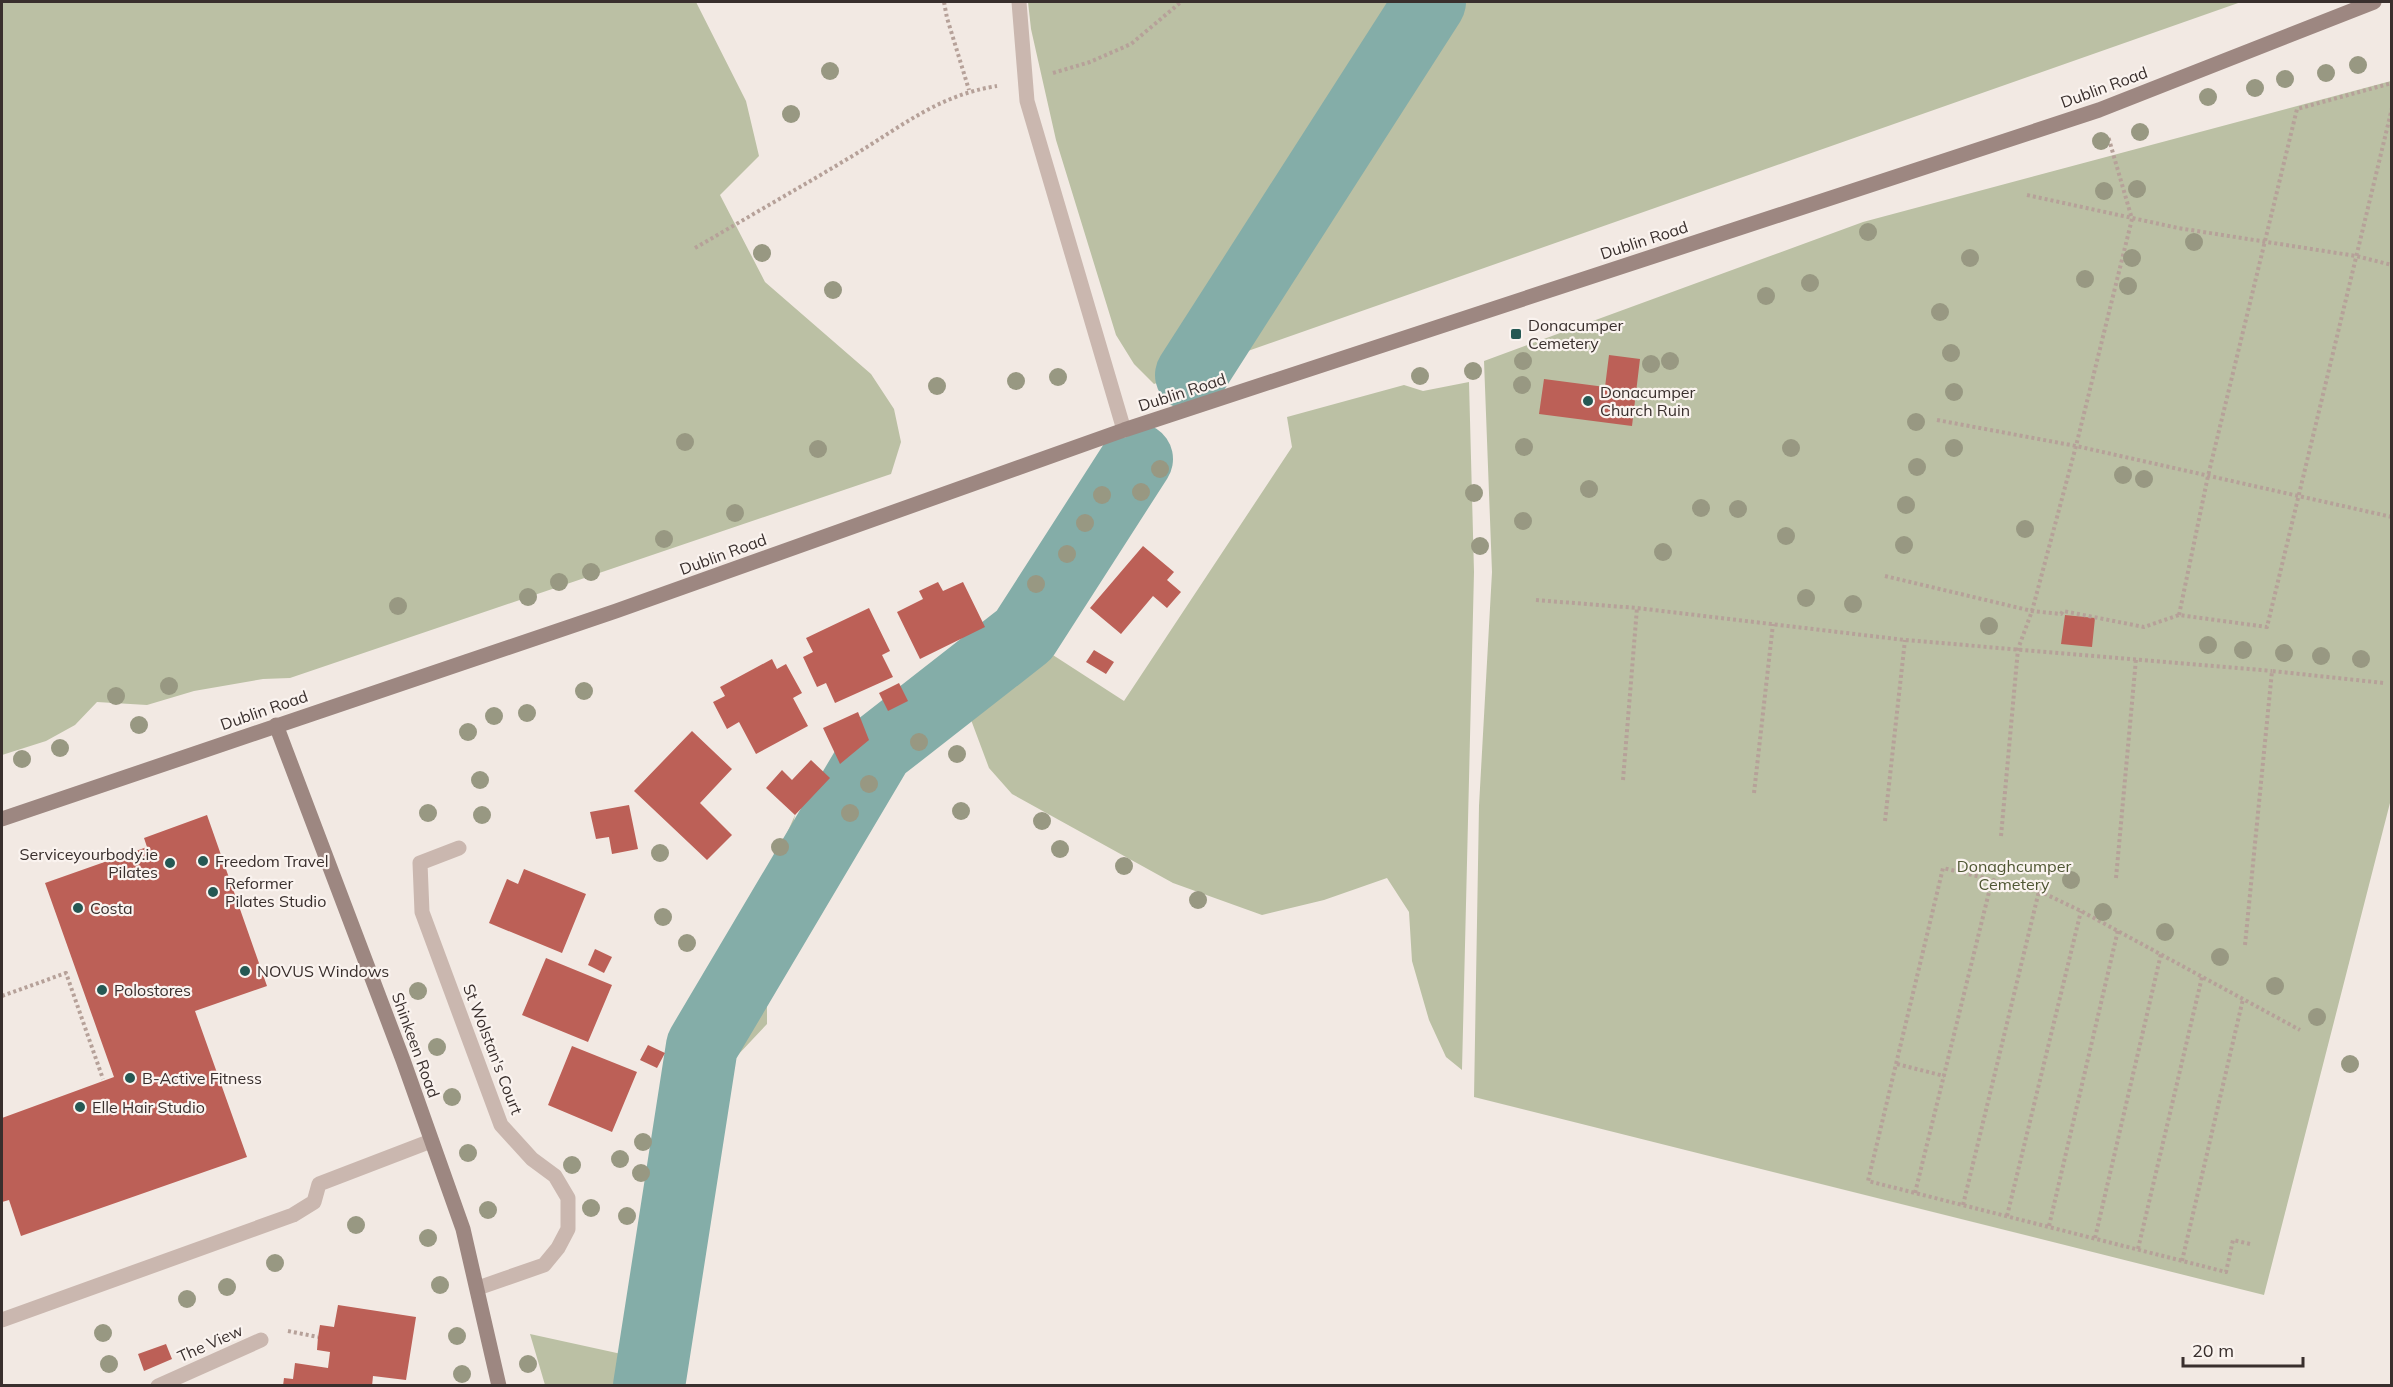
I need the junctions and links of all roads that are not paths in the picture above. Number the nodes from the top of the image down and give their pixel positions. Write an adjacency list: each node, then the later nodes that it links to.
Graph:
1 (1019, 2): 3 (street)
2 (2374, 2): 3 (main road, Dublin Road)
3 (1124, 430): 4 (main road, Dublin Road)
4 (276, 725): 5 (main road, Dublin Road); 7 (main road, Shinkeen Road)
5 (2, 819)
6 (459, 848): 8 (street, St Wolstan's Court)
7 (431, 1141): 8 (main road, Shinkeen Road); 9 (street)
8 (478, 1288): 13 (main road, Shinkeen Road)
9 (2, 1320)
10 (261, 1340): 11 (street, The View)
11 (174, 1382): 12 (street, The View)
12 (158, 1386)
13 (499, 1386)

